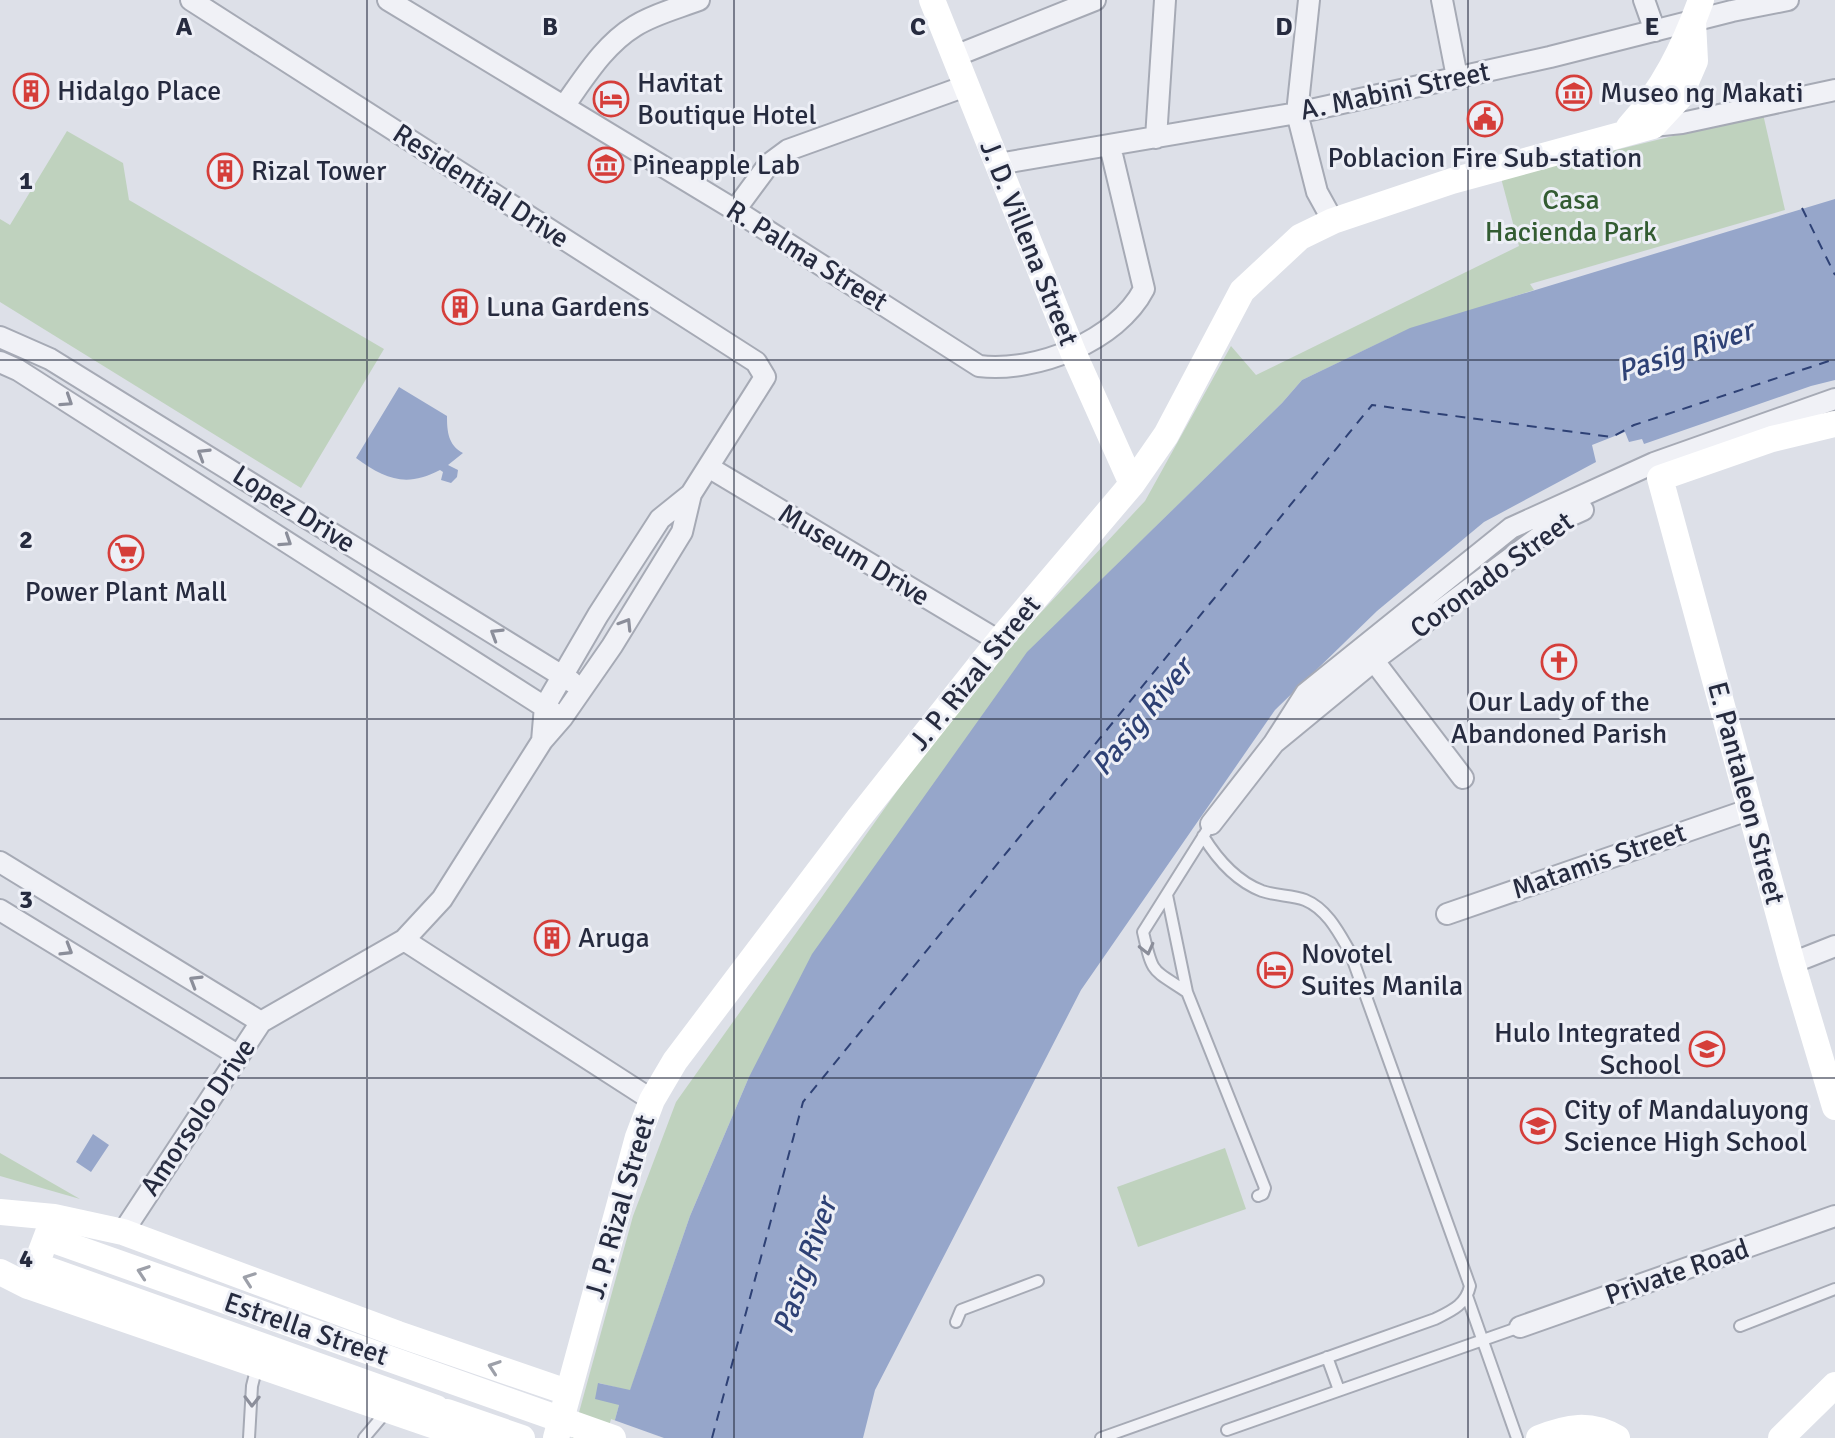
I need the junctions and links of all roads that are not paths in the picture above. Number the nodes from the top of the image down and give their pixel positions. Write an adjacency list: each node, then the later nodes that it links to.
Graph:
1 (191, 0): 29 (street, Residential Drive)
2 (699, 0): 17 (street)
3 (932, 0): 13 (main road, J. D. Villena Street)
4 (1095, 0): 13 (street)
5 (1165, 0): 21 (street)
6 (1309, 0): 18 (street)
7 (1442, 0): 14 (street)
8 (1644, 0): 12 (street)
9 (1788, 0): 11 (street, A. Mabini Street)
10 (392, 1): 17 (street, R. Palma Street)
11 (1697, 11): 12 (street, A. Mabini Street); 19 (main road); 20 (main road)
12 (1655, 31): 14 (street, A. Mabini Street)
13 (955, 56): 15 (main road, J. D. Villena Street)
14 (1457, 77): 18 (street, A. Mabini Street)
15 (966, 86): 23 (main road, J. D. Villena Street); 24 (street)
16 (1835, 90): 19 (street)
17 (564, 106): 24 (street, R. Palma Street)
18 (1297, 113): 21 (street, A. Mabini Street); 25 (street)
19 (1653, 126): 20 (main road, J. P. Rizal Street)
20 (1624, 133): 25 (main road, J. P. Rizal Street)
21 (1156, 138): 22 (street, A. Mabini Street)
22 (1110, 146): 23 (street, A. Mabini Street); 27 (street)
23 (998, 164): 27 (main road, J. D. Villena Street)
24 (735, 210): 27 (street, R. Palma Street)
25 (1333, 221): 34 (main road, J. P. Rizal Street)
26 (0, 337): 38 (street, Lopez Drive, one-way to 26)
27 (1073, 352): 34 (main road, J. D. Villena Street)
28 (0, 362): 40 (street, Lopez Drive, one-way to 40)
29 (765, 377): 32 (street, Amorsolo Drive)
30 (1835, 399): 41 (street)
31 (1835, 424): 33 (main road, Coronado Street)
32 (710, 468): 35 (street, Amorsolo Drive); 36 (street, Museum Drive)
33 (1660, 478): 37 (street, Coronado Street); 43 (main road, E. Pantaleon Street)
34 (1132, 484): 36 (main road, J. P. Rizal Street)
35 (691, 494): 38 (street, Amorsolo Drive); 39 (street, Amorsolo Drive, one-way to 35)
36 (999, 641): 57 (main road, J. P. Rizal Street)
37 (1374, 661): 41 (street, Coronado Street); 42 (street)
38 (562, 676): 39 (street, Lopez Drive); 40 (street, Amorsolo Drive)
39 (583, 689): 40 (street, Amorsolo Drive)
40 (554, 712): 51 (street, Amorsolo Drive)
41 (1274, 743): 44 (street, Coronado Street)
42 (1463, 778)
43 (1751, 809): 48 (street, Matamis Street); 53 (main road, E. Pantaleon Street)
44 (1207, 830): 46 (lane); 70 (lane)
45 (0, 862): 55 (street, one-way to 45)
46 (1167, 895): 49 (lane); 50 (lane)
47 (0, 910): 56 (street, one-way to 56)
48 (1447, 914)
49 (1152, 921): 50 (lane); 54 (lane, one-way to 54)
50 (1173, 929): 54 (lane)
51 (404, 940): 55 (street, Amorsolo Drive); 57 (street)
52 (1835, 946): 53 (street)
53 (1792, 963): 58 (main road, E. Pantaleon Street)
54 (1187, 992): 59 (lane)
55 (261, 1022): 56 (street, Amorsolo Drive)
56 (239, 1056): 64 (street, Amorsolo Drive)
57 (652, 1100): 80 (main road, J. P. Rizal Street)
58 (1834, 1102)
59 (1258, 1196)
60 (0, 1212): 63 (main road, Estrella Street)
61 (1835, 1216): 73 (street, Private Road)
62 (0, 1220): 63 (main road, Estrella Street)
63 (53, 1232): 64 (main road, Estrella Street); 67 (main road); 88 (main road, Estrella Street, one-way to 63, bridge)
64 (123, 1232): 74 (main road, Estrella Street, one-way to 64)
65 (0, 1260): 67 (main road, Estrella Street)
66 (0, 1272): 67 (main road, Estrella Street)
67 (37, 1275): 77 (main road, Estrella Street); 86 (main road, Estrella Street, bridge)
68 (1038, 1281): 71 (lane)
69 (1835, 1289): 72 (lane)
70 (1467, 1296): 75 (lane); 76 (lane)
71 (956, 1322)
72 (1740, 1326)
73 (1520, 1327): 75 (lane)
74 (398, 1334): 80 (main road, Estrella Street, one-way to 74); 81 (main road)
75 (1483, 1340): 79 (lane); 90 (lane)
76 (1327, 1357): 79 (lane); 89 (lane)
77 (257, 1364): 81 (main road, Estrella Street); 83 (lane, one-way to 83)
78 (1835, 1385): 93 (main road)
79 (1339, 1390): 82 (lane)
80 (567, 1392): 87 (main road, J. P. Rizal Street)
81 (389, 1408): 84 (lane); 85 (main road, Estrella Street)
82 (1227, 1430)
83 (249, 1438)
84 (364, 1438)
85 (470, 1438)
86 (522, 1438)
87 (556, 1438)
88 (613, 1438)
89 (1101, 1438)
90 (1517, 1438)
91 (1539, 1438): 92 (main road)
92 (1617, 1438)
93 (1781, 1438)

